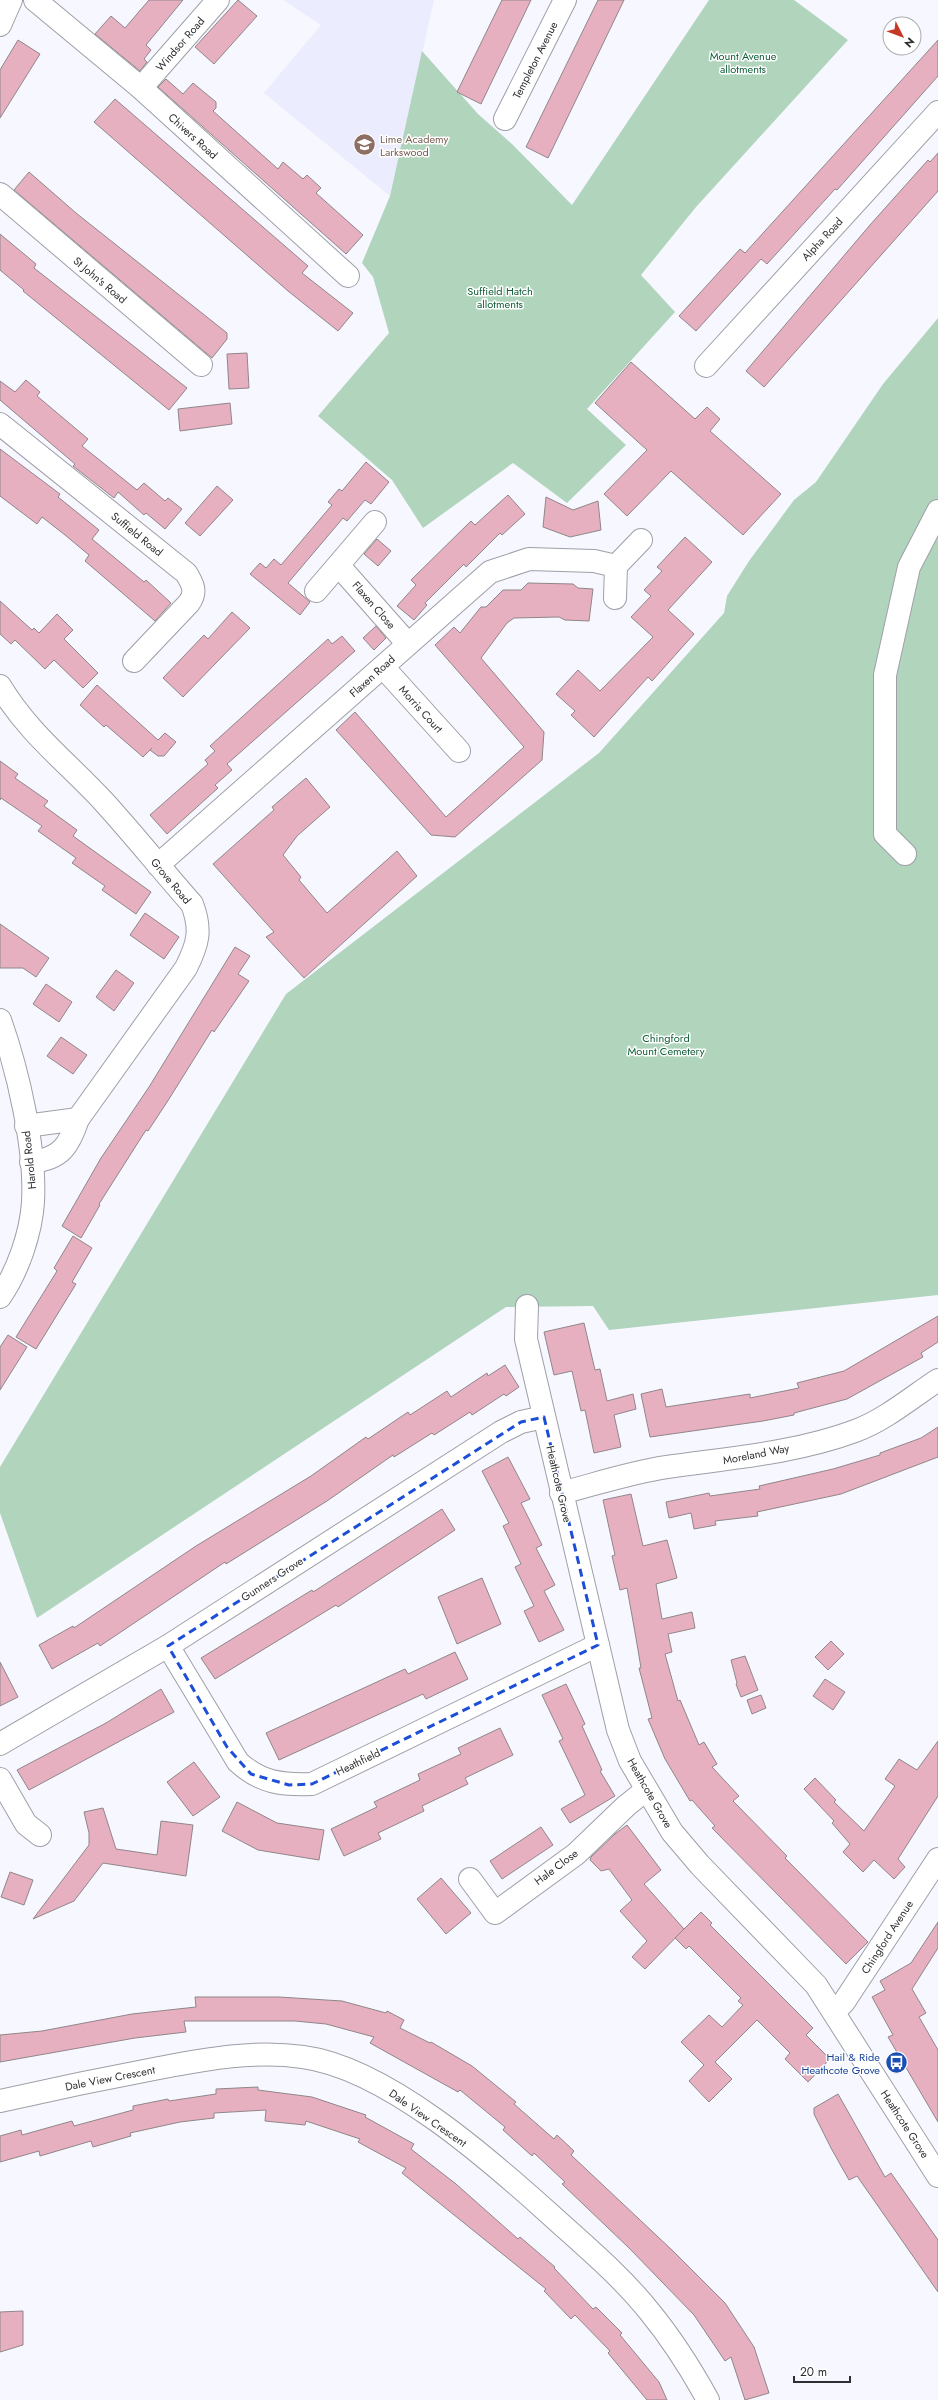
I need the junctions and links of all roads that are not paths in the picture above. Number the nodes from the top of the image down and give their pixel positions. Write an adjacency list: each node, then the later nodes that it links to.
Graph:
1 (11, 0): 5 (street)
2 (35, 0): 6 (street, Chivers Road)
3 (218, 0): 6 (street, Windsor Road)
4 (565, 0): 8 (street, Templeton Avenue)
5 (0, 25)
6 (141, 88): 10 (street, Chivers Road)
7 (938, 112): 12 (street, Alpha Road)
8 (505, 119)
9 (0, 194): 11 (street, St John's Road)
10 (348, 276)
11 (201, 365)
12 (706, 366)
13 (0, 424): 22 (street, Suffield Road)
14 (938, 511): 26 (street)
15 (374, 522): 17 (street)
16 (641, 540): 18 (street)
17 (339, 566): 19 (street); 21 (street, Flaxen Close)
18 (616, 566): 20 (street); 21 (street, Flaxen Road)
19 (316, 591)
20 (615, 598)
21 (408, 644): 23 (street, Flaxen Road)
22 (134, 661)
23 (383, 667): 25 (street, Morris Court); 27 (street, Flaxen Road)
24 (0, 686): 27 (street, Grove Road)
25 (459, 751)
26 (905, 854)
27 (158, 865): 29 (street, Grove Road)
28 (0, 1020): 30 (street, Harold Road)
29 (78, 1119): 30 (street); 31 (street, Grove Road)
30 (26, 1126): 31 (street, Harold Road)
31 (31, 1162): 32 (street, Harold Road)
32 (0, 1296)
33 (527, 1306): 35 (street, Heathcote Grove)
34 (938, 1380): 36 (street, Moreland Way)
35 (544, 1417): 36 (street, Heathcote Grove); 38 (street, Gunners Grove)
36 (561, 1493): 37 (street, Heathcote Grove)
37 (598, 1645): 38 (street, Heathfield); 41 (street, Heathcote Grove)
38 (168, 1646): 39 (street, Gunners Grove)
39 (0, 1744)
40 (0, 1779): 42 (street)
41 (646, 1790): 44 (street, Hale Close); 45 (street, Heathcote Grove)
42 (40, 1835)
43 (938, 1859): 45 (street, Chingford Avenue)
44 (470, 1879)
45 (834, 2012): 47 (street, Heathcote Grove)
46 (0, 2101): 48 (street, Dale View Crescent)
47 (938, 2176)
48 (708, 2400)

